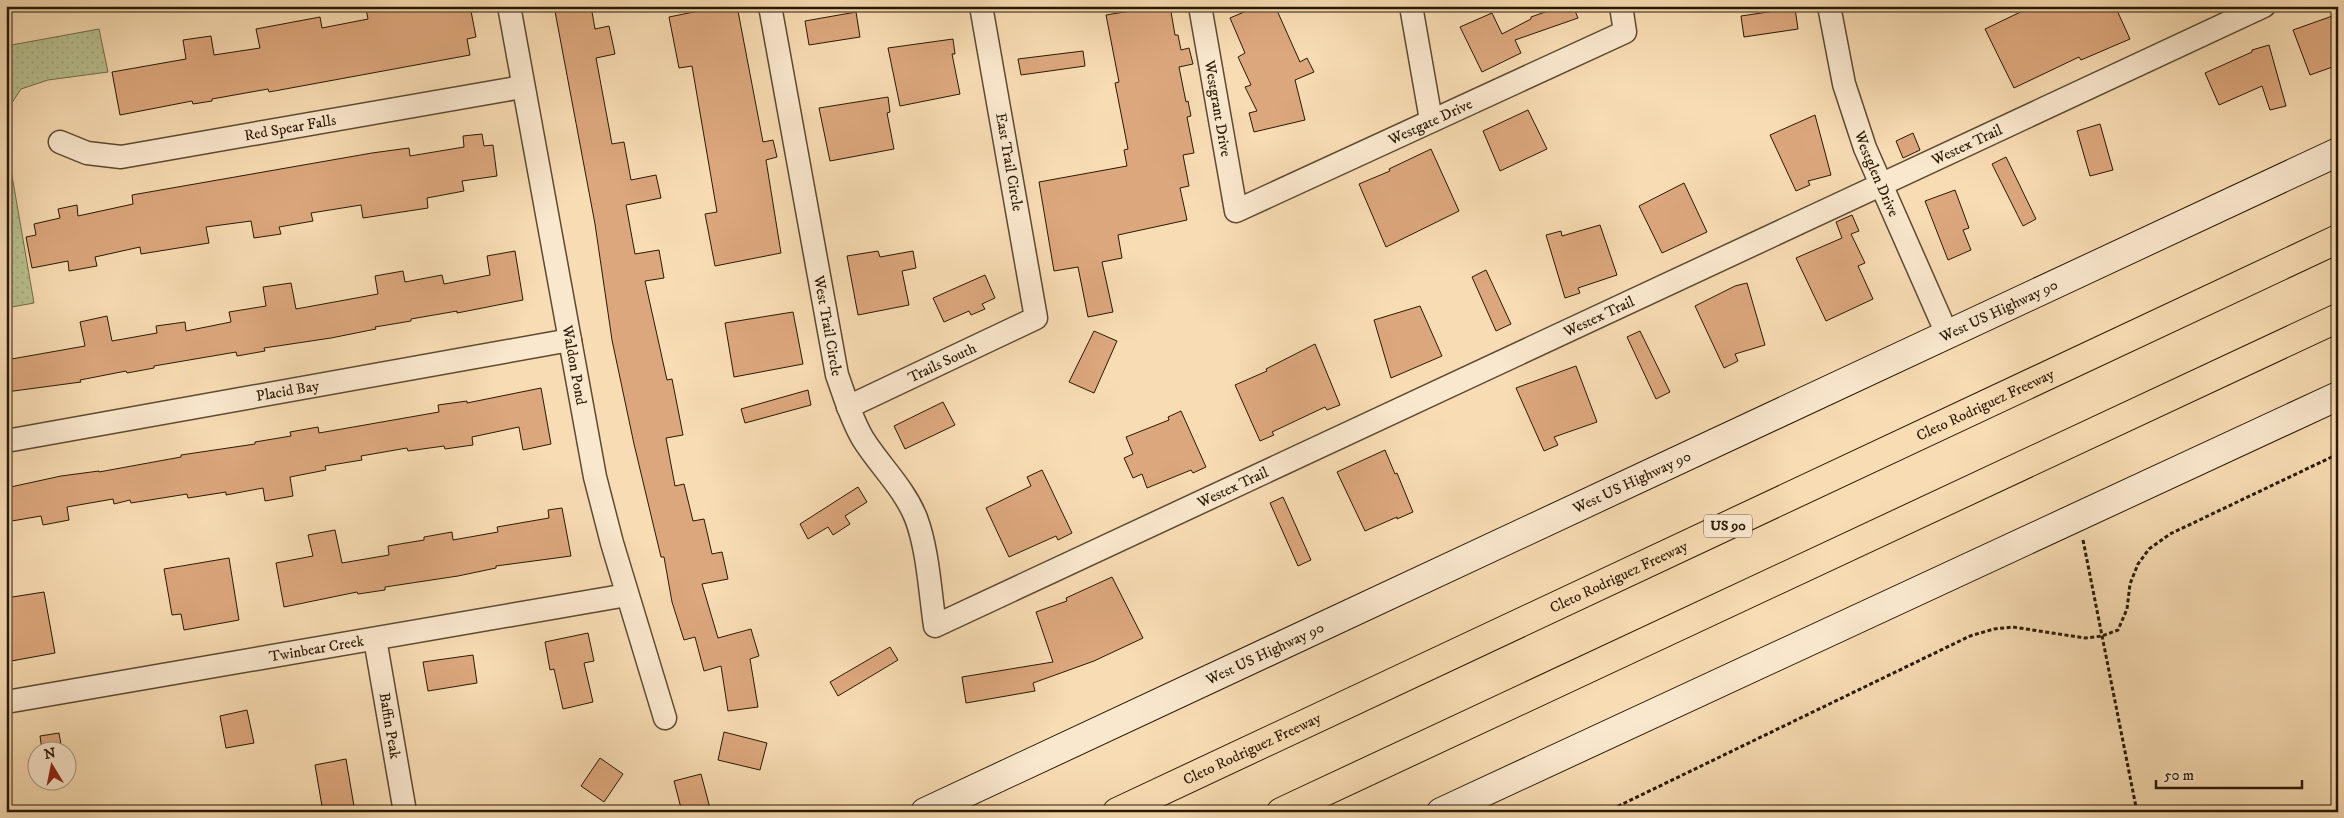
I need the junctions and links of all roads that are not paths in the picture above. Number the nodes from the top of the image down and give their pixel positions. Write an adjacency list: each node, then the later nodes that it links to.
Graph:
1 (508, 6): 9 (street, Waldon Pond)
2 (770, 6): 21 (street, West Trail Circle)
3 (981, 6): 16 (street, East Trail Circle)
4 (1200, 6): 14 (street, Westgrant Drive)
5 (1411, 6): 10 (street)
6 (1621, 6): 10 (street, Westgate Drive)
7 (1829, 6): 13 (street, Westglen Drive)
8 (2264, 6): 13 (street, Westex Trail)
9 (522, 87): 11 (street, Red Spear Falls); 19 (street, Waldon Pond)
10 (1431, 120): 14 (street, Westgate Drive)
11 (60, 142)
12 (2338, 152): 18 (main road, West US Highway 90)
13 (1882, 185): 18 (street, Westglen Drive); 24 (street, Westex Trail)
14 (1236, 211)
15 (2338, 239): 30 (highway, Cleto Rodriguez Freeway / US 90)
16 (1036, 318): 21 (street, Trails South)
17 (2338, 318): 31 (highway)
18 (1947, 334): 29 (main road, West US Highway 90)
19 (570, 340): 22 (street, Placid Bay); 23 (street, Waldon Pond)
20 (2338, 396): 32 (main road)
21 (848, 407): 24 (street, West Trail Circle)
22 (6, 441)
23 (628, 595): 25 (street, Twinbear Creek); 27 (street, Waldon Pond)
24 (935, 626)
25 (376, 639): 26 (street, Twinbear Creek); 28 (street, Baffin Peak)
26 (6, 702)
27 (664, 718)
28 (406, 812)
29 (925, 812)
30 (1117, 812)
31 (1281, 812)
32 (1441, 812)

